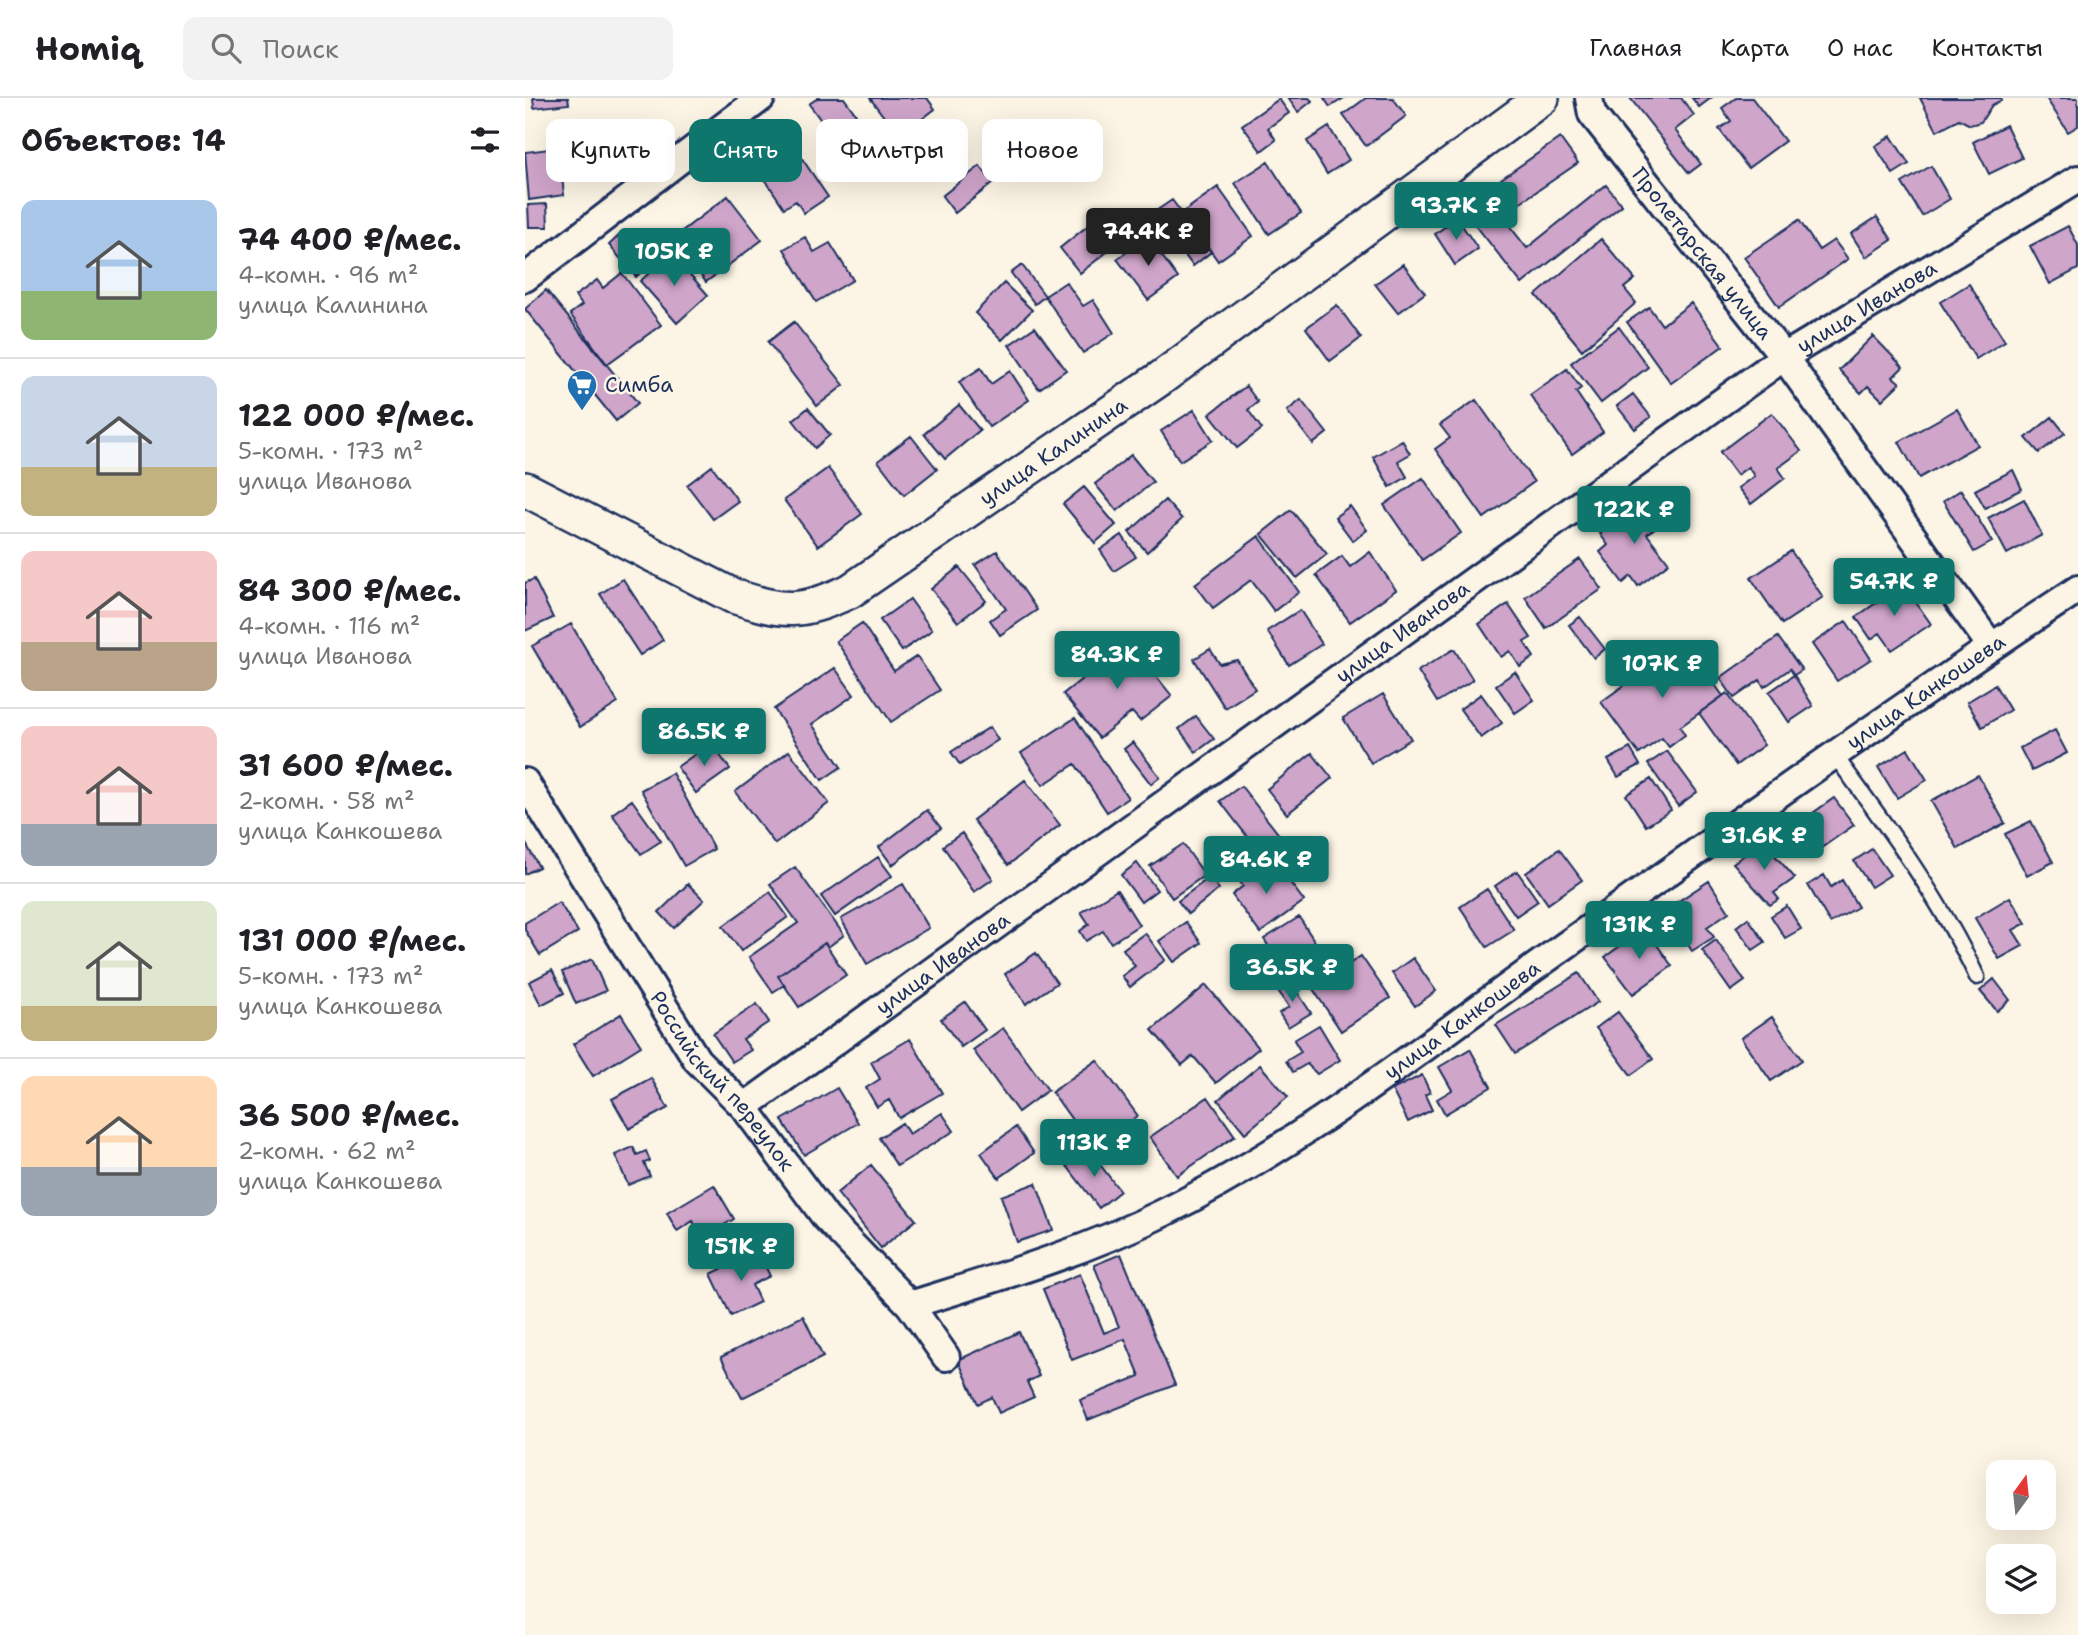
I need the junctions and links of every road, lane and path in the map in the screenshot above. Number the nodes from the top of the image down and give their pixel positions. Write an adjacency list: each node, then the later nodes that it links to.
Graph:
1 (761, 98): 5 (street)
2 (1542, 98): 7 (street, улица Калинина)
3 (1589, 98): 6 (street, Пролетарская улица)
4 (2078, 180): 6 (street, улица Иванова)
5 (525, 278)
6 (1784, 357): 9 (street, Пролетарская улица); 13 (street, улица Иванова)
7 (525, 489)
8 (2078, 589): 9 (street, улица Канкошева)
9 (1991, 646): 10 (street, улица Канкошева)
10 (1833, 753): 12 (lane); 14 (street, улица Канкошева)
11 (525, 782): 13 (street, Российский переулок)
12 (1977, 977)
13 (744, 1107): 14 (street, Российский переулок)
14 (910, 1305): 15 (street, Российский переулок)
15 (946, 1357)

